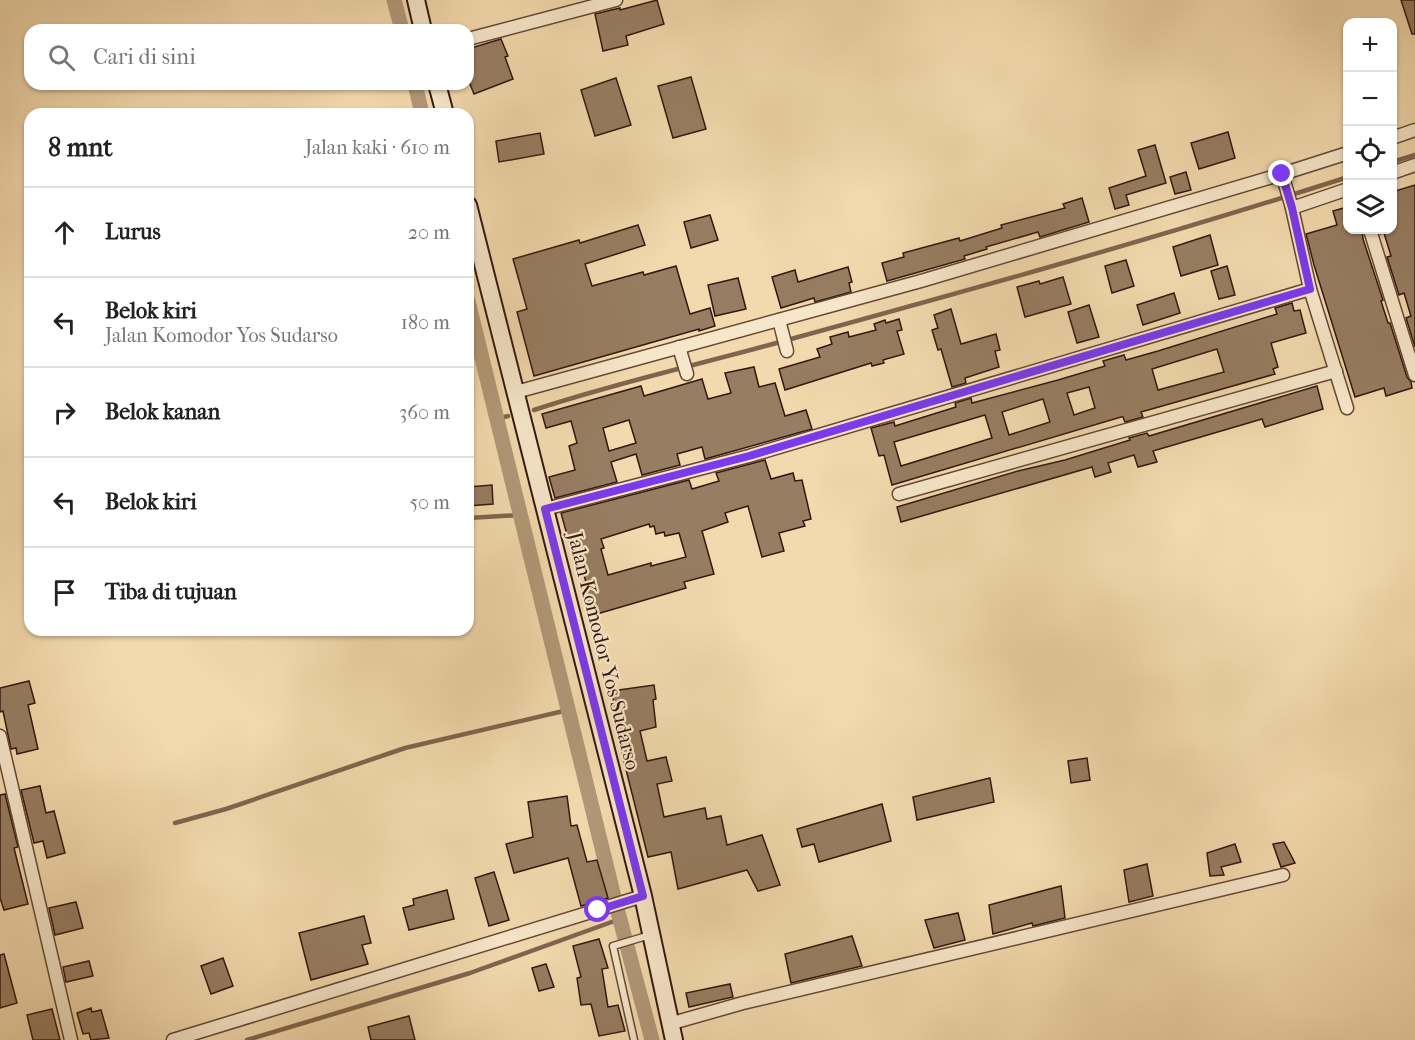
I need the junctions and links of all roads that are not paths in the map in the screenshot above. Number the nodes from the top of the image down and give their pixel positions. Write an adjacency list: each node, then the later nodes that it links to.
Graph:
1 (416, 0): 3 (street)
2 (615, 0): 4 (street)
3 (422, 24)
4 (474, 37)
5 (439, 90): 6 (street)
6 (443, 108)
7 (1415, 130): 8 (street)
8 (1397, 136)
9 (1343, 155): 12 (street)
10 (1415, 165): 11 (street)
11 (1397, 171)
12 (1283, 179): 14 (street); 18 (street)
13 (1343, 190): 14 (street)
14 (1290, 203): 17 (street)
15 (474, 228): 24 (street, Jalan Komodor Yos Sudarso)
16 (1371, 234): 23 (street)
17 (1310, 289): 21 (street); 27 (street)
18 (780, 326): 19 (street); 20 (street)
19 (787, 351)
20 (681, 353): 22 (street); 24 (street)
21 (1335, 371): 25 (street); 26 (street)
22 (687, 374)
23 (1415, 375)
24 (516, 392): 27 (street, Jalan Komodor Yos Sudarso)
25 (1347, 408)
26 (899, 494)
27 (545, 509): 30 (street, Jalan Komodor Yos Sudarso)
28 (0, 736): 33 (street)
29 (1283, 875): 32 (street)
30 (637, 898): 31 (street, Jalan Komodor Yos Sudarso); 34 (street)
31 (644, 937): 32 (street, Jalan Komodor Yos Sudarso); 35 (lane)
32 (671, 1032)
33 (70, 1040)
34 (173, 1040)
35 (634, 1040)

